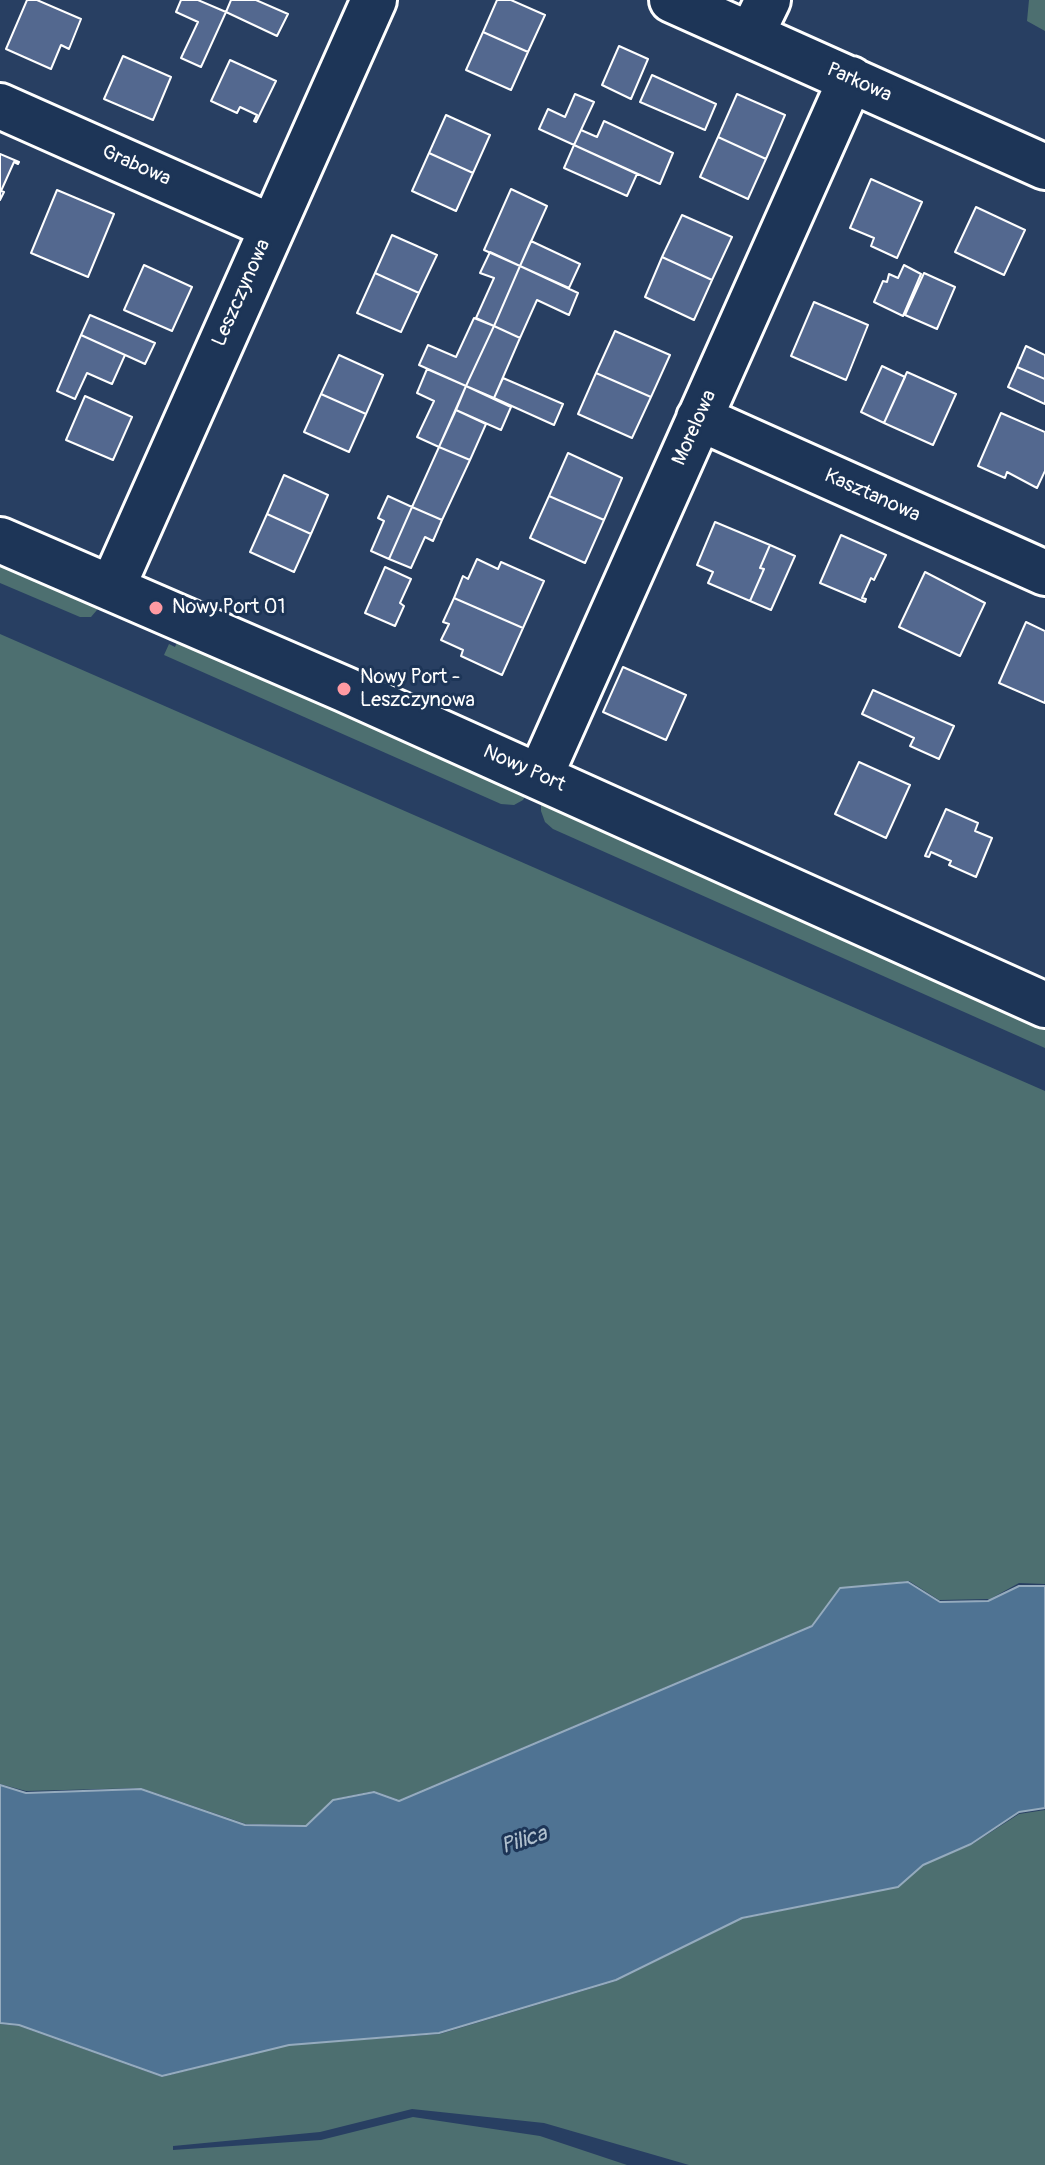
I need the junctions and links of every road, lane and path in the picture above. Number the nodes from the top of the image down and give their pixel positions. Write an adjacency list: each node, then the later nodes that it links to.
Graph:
1 (374, 0): 7 (street, Leszczynowa)
2 (672, 0): 3 (street, Parkowa)
3 (760, 18): 4 (street, Parkowa)
4 (851, 79): 6 (street, Parkowa); 8 (street, Morelowa)
5 (0, 106): 7 (street, Grabowa)
6 (1045, 167)
7 (272, 227): 11 (street, Leszczynowa)
8 (699, 418): 10 (street, Kasztanowa); 12 (street, Morelowa)
9 (0, 540): 11 (street, Nowy Port)
10 (1045, 573)
11 (112, 588): 12 (street, Nowy Port)
12 (540, 776): 13 (street, Nowy Port)
13 (1045, 1005)

